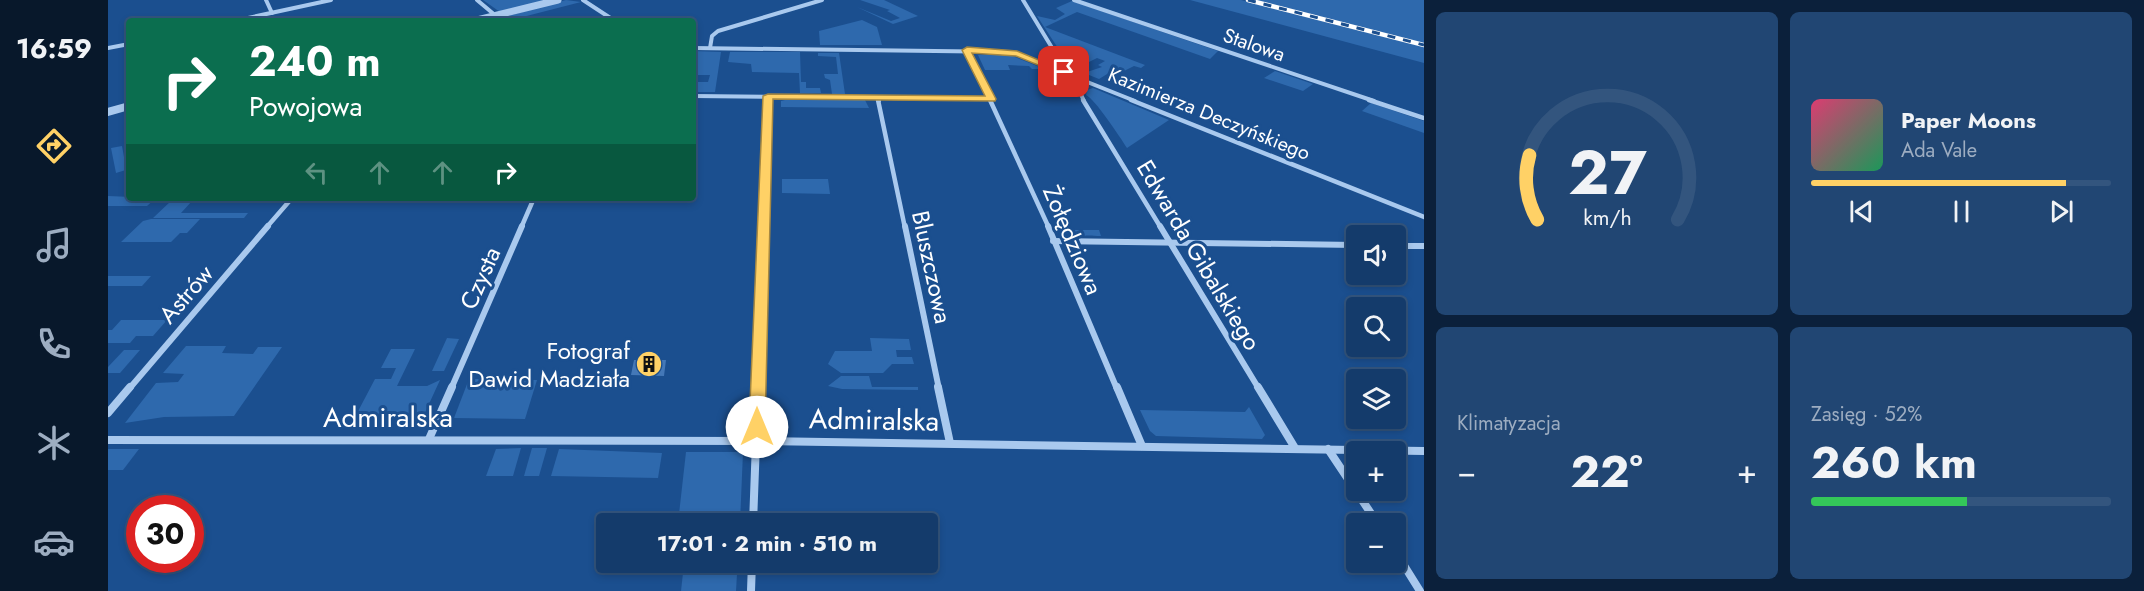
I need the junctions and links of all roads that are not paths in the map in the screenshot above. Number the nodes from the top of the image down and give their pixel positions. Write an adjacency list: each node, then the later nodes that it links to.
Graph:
1 (266, 0): 9 (street)
2 (331, 0): 9 (street)
3 (477, 0): 10 (street)
4 (558, 0): 10 (street)
5 (583, 0): 14 (street)
6 (822, 0): 18 (street)
7 (1023, 0): 20 (street)
8 (1074, 0): 28 (street, Stalowa)
9 (272, 13): 11 (street)
10 (495, 15): 12 (street); 13 (street)
11 (248, 18)
12 (484, 18)
13 (498, 18)
14 (610, 18)
15 (126, 45): 16 (street)
16 (108, 48)
17 (696, 48): 18 (street, Kazimierza Deczyńskiego)
18 (710, 48): 19 (street, Kazimierza Deczyńskiego)
19 (967, 50): 20 (street, Kazimierza Deczyńskiego); 25 (street, Żołędziowa)
20 (1052, 67): 21 (street, Kazimierza Deczyńskiego)
21 (1087, 81): 31 (street, Kazimierza Deczyńskiego); 33 (street, Edwarda Gibalskiego)
22 (696, 96): 23 (street)
23 (768, 96): 24 (street); 40 (street)
24 (878, 98): 25 (street); 41 (street, Bluszczowa)
25 (991, 99): 32 (street, Żołędziowa)
26 (126, 107): 27 (street)
27 (108, 112)
28 (1424, 118)
29 (289, 201): 37 (street, Astrów)
30 (533, 201): 38 (street, Czysta)
31 (1424, 217)
32 (1053, 242): 33 (street); 42 (street, Żołędziowa)
33 (1168, 242): 34 (street); 43 (street, Edwarda Gibalskiego)
34 (1346, 245)
35 (1406, 246): 36 (street)
36 (1424, 246)
37 (108, 412)
38 (429, 439): 39 (street, Admiralska); 40 (street, Admiralska)
39 (108, 440)
40 (756, 441): 41 (street, Admiralska); 46 (street)
41 (950, 443): 42 (street, Admiralska)
42 (1142, 446): 43 (street, Admiralska)
43 (1295, 448): 44 (street, Admiralska)
44 (1328, 449): 45 (street, Admiralska); 47 (street)
45 (1424, 451)
46 (753, 513)
47 (1371, 513)
48 (1406, 568): 51 (street)
49 (752, 573): 50 (street)
50 (752, 591)
51 (1420, 591)

